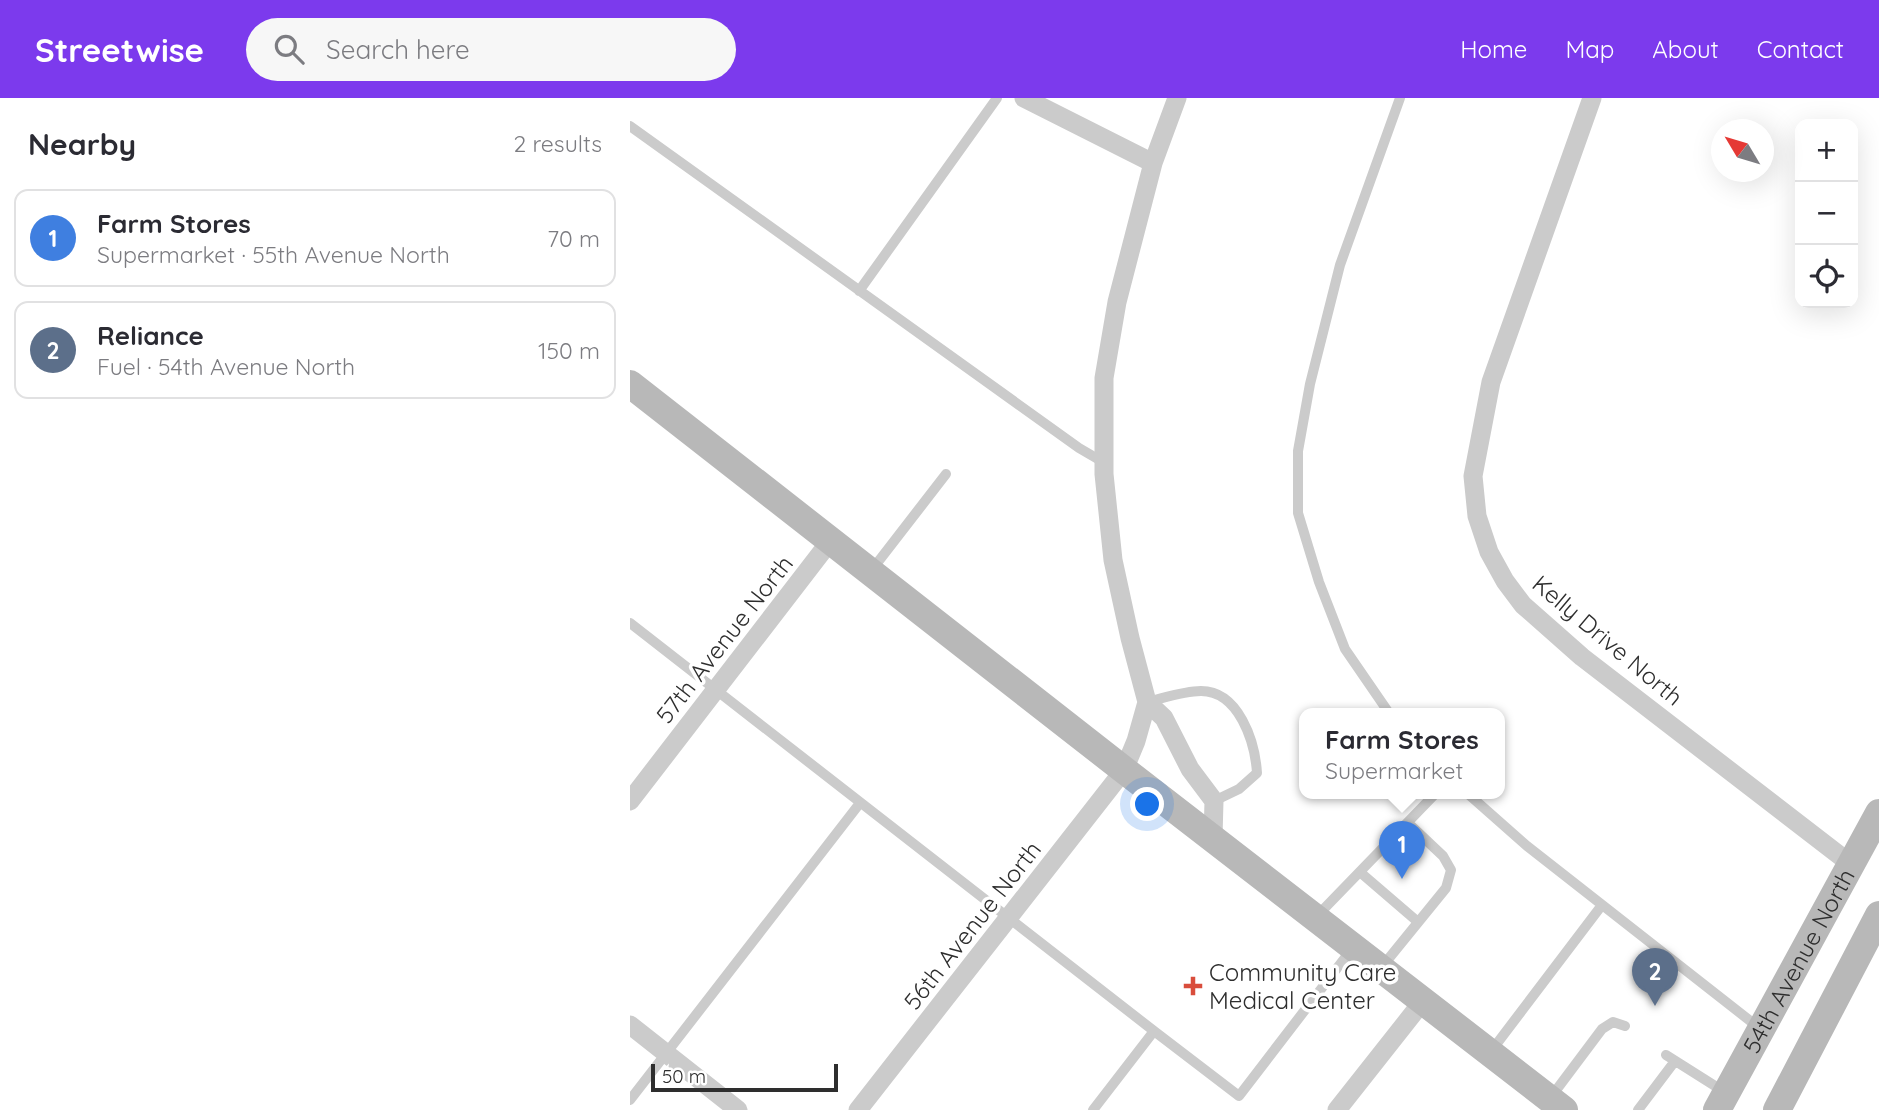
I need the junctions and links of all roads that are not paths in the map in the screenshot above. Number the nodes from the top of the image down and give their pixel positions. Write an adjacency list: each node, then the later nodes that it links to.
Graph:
1 (997, 98): 8 (lane)
2 (1024, 98): 7 (street)
3 (1177, 98): 7 (street)
4 (1401, 98): 17 (lane)
5 (1592, 98): 27 (street, Kelly Drive North)
6 (630, 125): 8 (lane)
7 (1153, 163): 10 (street)
8 (859, 291): 10 (lane)
9 (630, 384): 12 (main road)
10 (1104, 463): 16 (street)
11 (946, 474): 13 (lane)
12 (831, 540): 13 (main road); 15 (street, 57th Avenue North)
13 (871, 571): 18 (main road)
14 (630, 623): 15 (lane)
15 (715, 690): 21 (street, 57th Avenue North); 23 (lane)
16 (1147, 702): 18 (street, 56th Avenue North); 22 (street); 22 (lane)
17 (1386, 708)
18 (1124, 770): 26 (main road); 31 (street, 56th Avenue North)
19 (1430, 799): 25 (lane)
20 (1473, 799): 29 (lane)
21 (630, 800)
22 (1214, 801): 26 (street)
23 (860, 803): 31 (lane); 41 (lane)
24 (1879, 813): 27 (main road, 54th Avenue North)
25 (1408, 823): 28 (lane); 33 (lane)
26 (1213, 837): 32 (main road)
27 (1852, 865): 39 (main road, 54th Avenue North)
28 (1361, 873): 32 (lane); 33 (lane)
29 (1602, 905): 39 (lane); 42 (lane)
30 (1879, 915): 51 (main road, 54th Avenue North)
31 (1008, 918): 40 (lane); 47 (street, 56th Avenue North)
32 (1316, 918): 34 (main road)
33 (1418, 922): 35 (lane)
34 (1353, 947): 35 (main road); 40 (lane)
35 (1381, 968): 36 (main road)
36 (1423, 1001): 42 (main road); 49 (street)
37 (630, 1025): 41 (street)
38 (1625, 1026): 45 (lane)
39 (1761, 1030): 44 (main road, 54th Avenue North)
40 (1154, 1031): 48 (lane)
41 (666, 1053): 43 (lane); 46 (street)
42 (1490, 1053): 45 (main road)
43 (630, 1100)
44 (1722, 1102): 50 (lane)
45 (1557, 1104)
46 (738, 1110)
47 (859, 1110)
48 (1093, 1110)
49 (1337, 1110)
50 (1637, 1110)
51 (1777, 1110)

